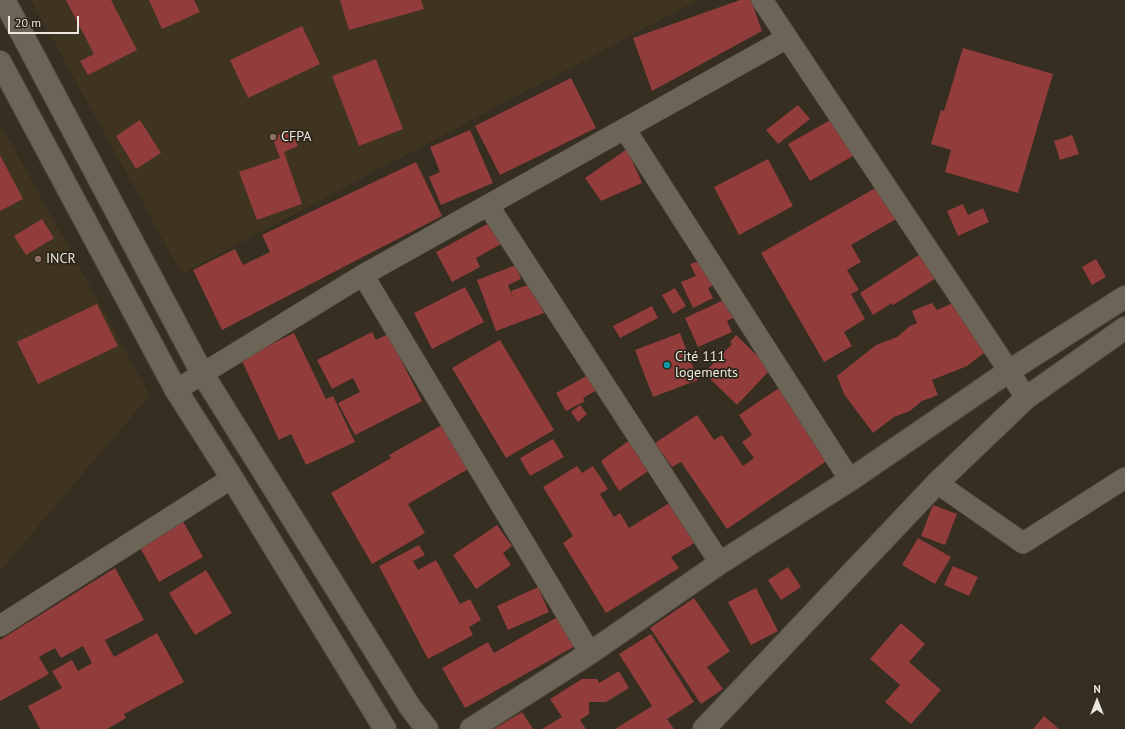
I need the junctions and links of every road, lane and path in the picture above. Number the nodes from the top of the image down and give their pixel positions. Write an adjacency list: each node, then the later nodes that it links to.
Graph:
1 (4, 0): 11 (street)
2 (762, 0): 3 (street)
3 (787, 38): 5 (street); 10 (street)
4 (0, 62): 12 (street)
5 (625, 129): 6 (street); 16 (street)
6 (488, 205): 7 (street); 18 (street)
7 (364, 276): 11 (street); 20 (street)
8 (1125, 297): 10 (street)
9 (1125, 328): 13 (street)
10 (1009, 371): 13 (street); 16 (street)
11 (202, 373): 12 (street); 22 (street)
12 (176, 390): 14 (street)
13 (1026, 398): 17 (street)
14 (232, 478): 19 (street); 21 (street)
15 (1125, 478): 17 (street)
16 (850, 480): 18 (street)
17 (937, 483): 24 (street)
18 (720, 563): 20 (street)
19 (0, 626)
20 (590, 654): 23 (street)
21 (385, 729)
22 (427, 729)
23 (471, 729)
24 (704, 729)

